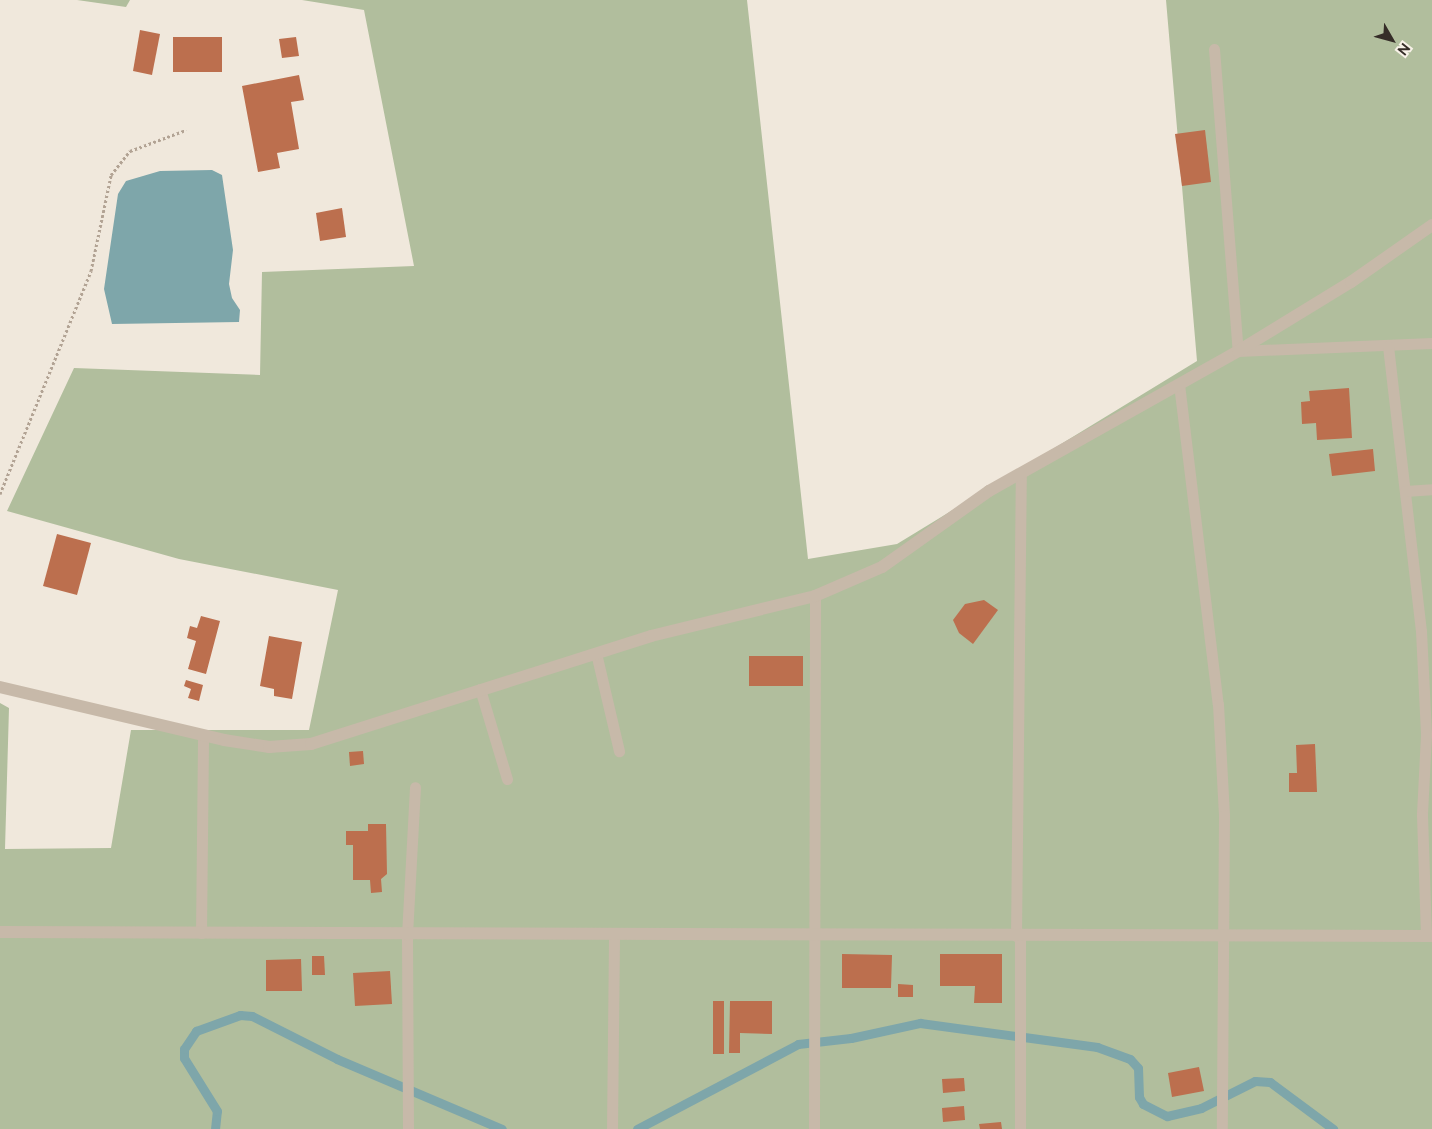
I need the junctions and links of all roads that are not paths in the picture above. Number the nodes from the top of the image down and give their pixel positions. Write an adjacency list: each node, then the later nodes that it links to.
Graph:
1 (1214, 49): 5 (lane)
2 (1432, 225): 5 (street)
3 (1432, 344): 4 (lane)
4 (1388, 346): 5 (lane); 9 (lane)
5 (1238, 352): 6 (street)
6 (1178, 384): 7 (street); 25 (lane)
7 (1021, 473): 10 (street); 24 (lane)
8 (1432, 489): 9 (lane)
9 (1405, 491): 11 (lane)
10 (815, 596): 12 (street); 23 (lane)
11 (1426, 630): 26 (lane)
12 (596, 653): 14 (street); 16 (lane)
13 (0, 688): 15 (street)
14 (480, 689): 15 (street); 17 (lane)
15 (203, 735): 20 (lane)
16 (619, 751)
17 (507, 779)
18 (415, 787): 21 (lane)
19 (0, 932): 20 (street)
20 (201, 933): 21 (street)
21 (407, 935): 22 (street); 27 (lane)
22 (614, 936): 23 (street); 28 (lane)
23 (817, 936): 24 (street); 29 (lane)
24 (1018, 936): 25 (street); 30 (lane)
25 (1222, 936): 26 (street); 31 (lane)
26 (1429, 936)
27 (408, 1129)
28 (612, 1129)
29 (814, 1129)
30 (1020, 1129)
31 (1222, 1129)

